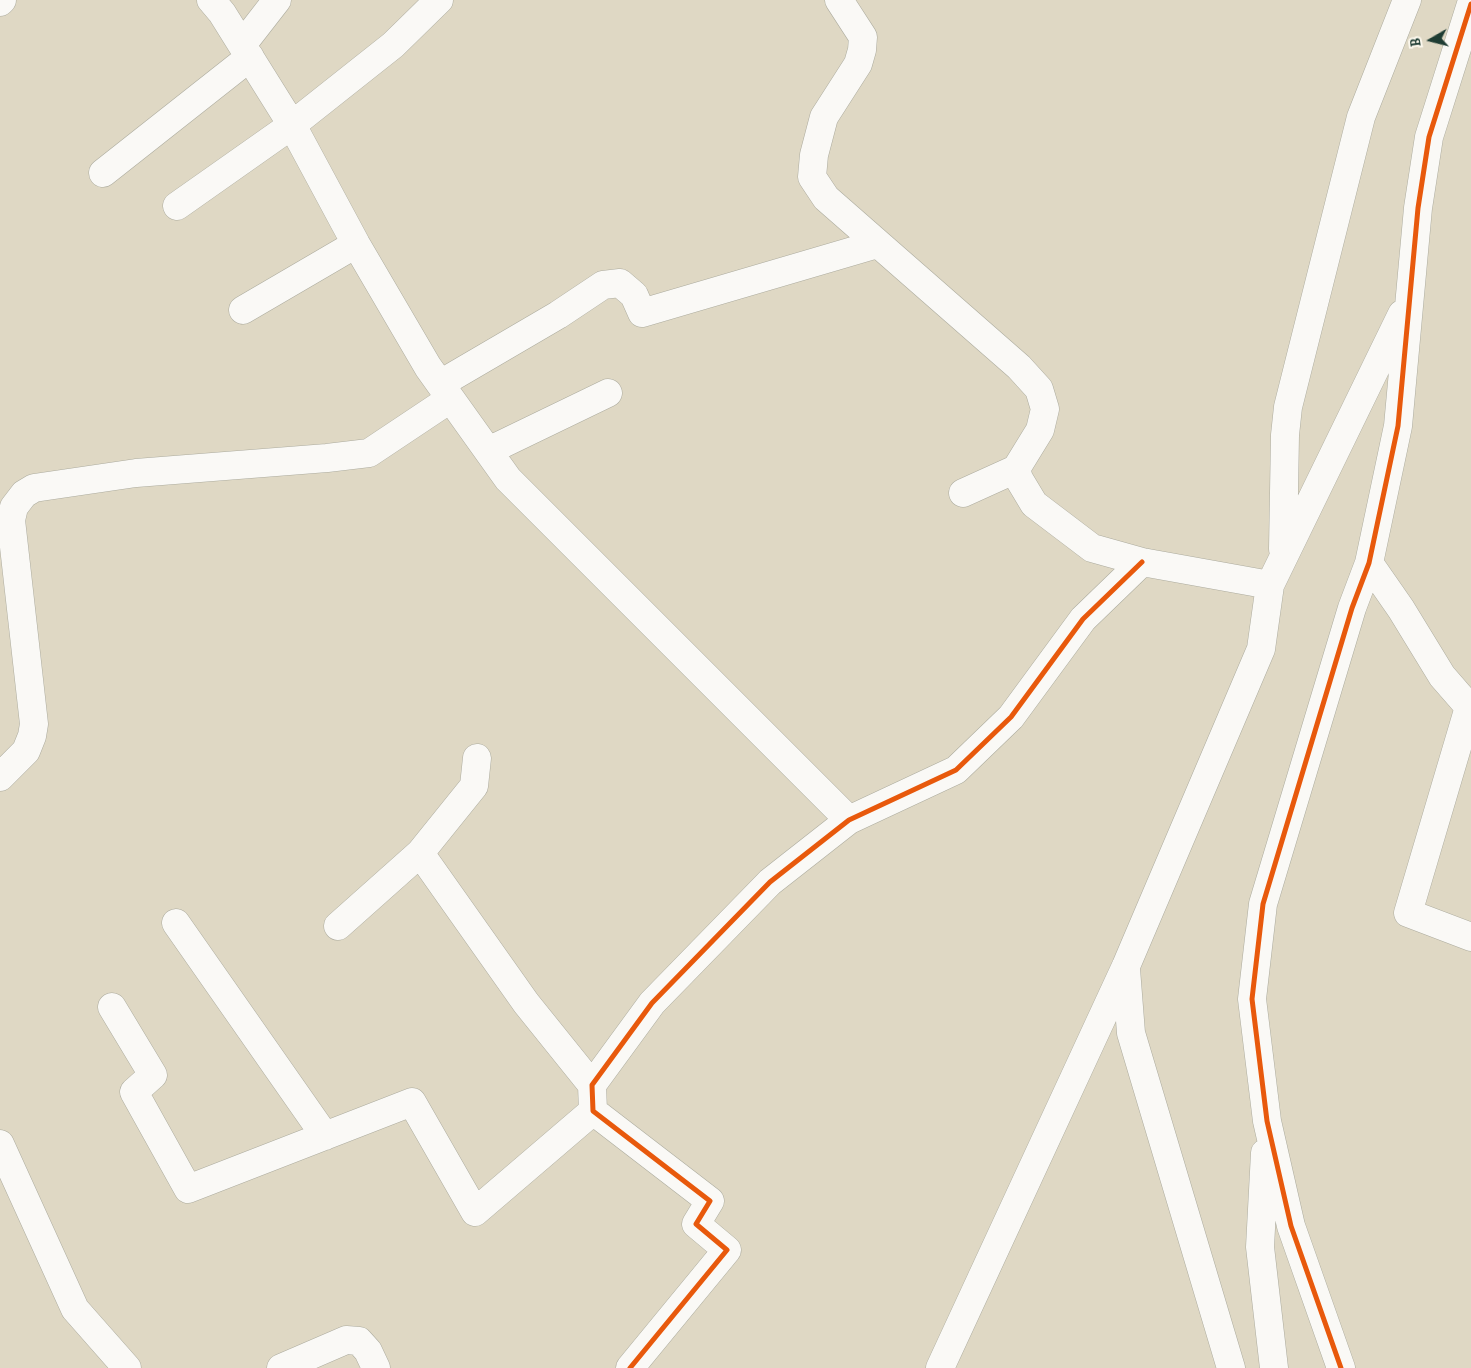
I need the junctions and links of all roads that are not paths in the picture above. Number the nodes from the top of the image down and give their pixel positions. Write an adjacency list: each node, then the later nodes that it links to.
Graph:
1 (211, 0): 7 (street)
2 (277, 0): 7 (street)
3 (439, 0): 8 (street)
4 (1406, 0): 20 (street)
5 (843, 2): 12 (street)
6 (1471, 4): 13 (street)
7 (246, 51): 8 (street); 9 (street)
8 (292, 125): 10 (street); 11 (street)
9 (103, 173)
10 (178, 206)
11 (356, 244): 14 (street); 15 (street)
12 (877, 244): 15 (street); 18 (street)
13 (1410, 299): 20 (street); 22 (street)
14 (243, 310)
15 (445, 391): 17 (street); 26 (street)
16 (608, 392): 17 (street)
17 (488, 451): 27 (street)
18 (1016, 468): 19 (street); 21 (street)
19 (963, 493)
20 (1282, 558): 23 (street)
21 (1142, 562): 23 (street); 27 (street)
22 (1369, 563): 24 (street); 35 (street)
23 (1270, 584): 32 (street)
24 (1470, 704): 31 (street)
25 (477, 758): 28 (street)
26 (0, 777)
27 (849, 820): 34 (street)
28 (420, 853): 30 (street); 34 (street)
29 (176, 924): 36 (street)
30 (338, 926)
31 (1471, 937)
32 (1126, 966): 42 (street); 43 (street)
33 (112, 1007): 36 (street)
34 (592, 1098): 36 (street); 41 (street)
35 (1267, 1121): 44 (street); 45 (street)
36 (325, 1136)
37 (0, 1144): 38 (street)
38 (127, 1368)
39 (281, 1368): 40 (street)
40 (376, 1368)
41 (630, 1368)
42 (940, 1368)
43 (1231, 1368)
44 (1274, 1368)
45 (1341, 1368)

